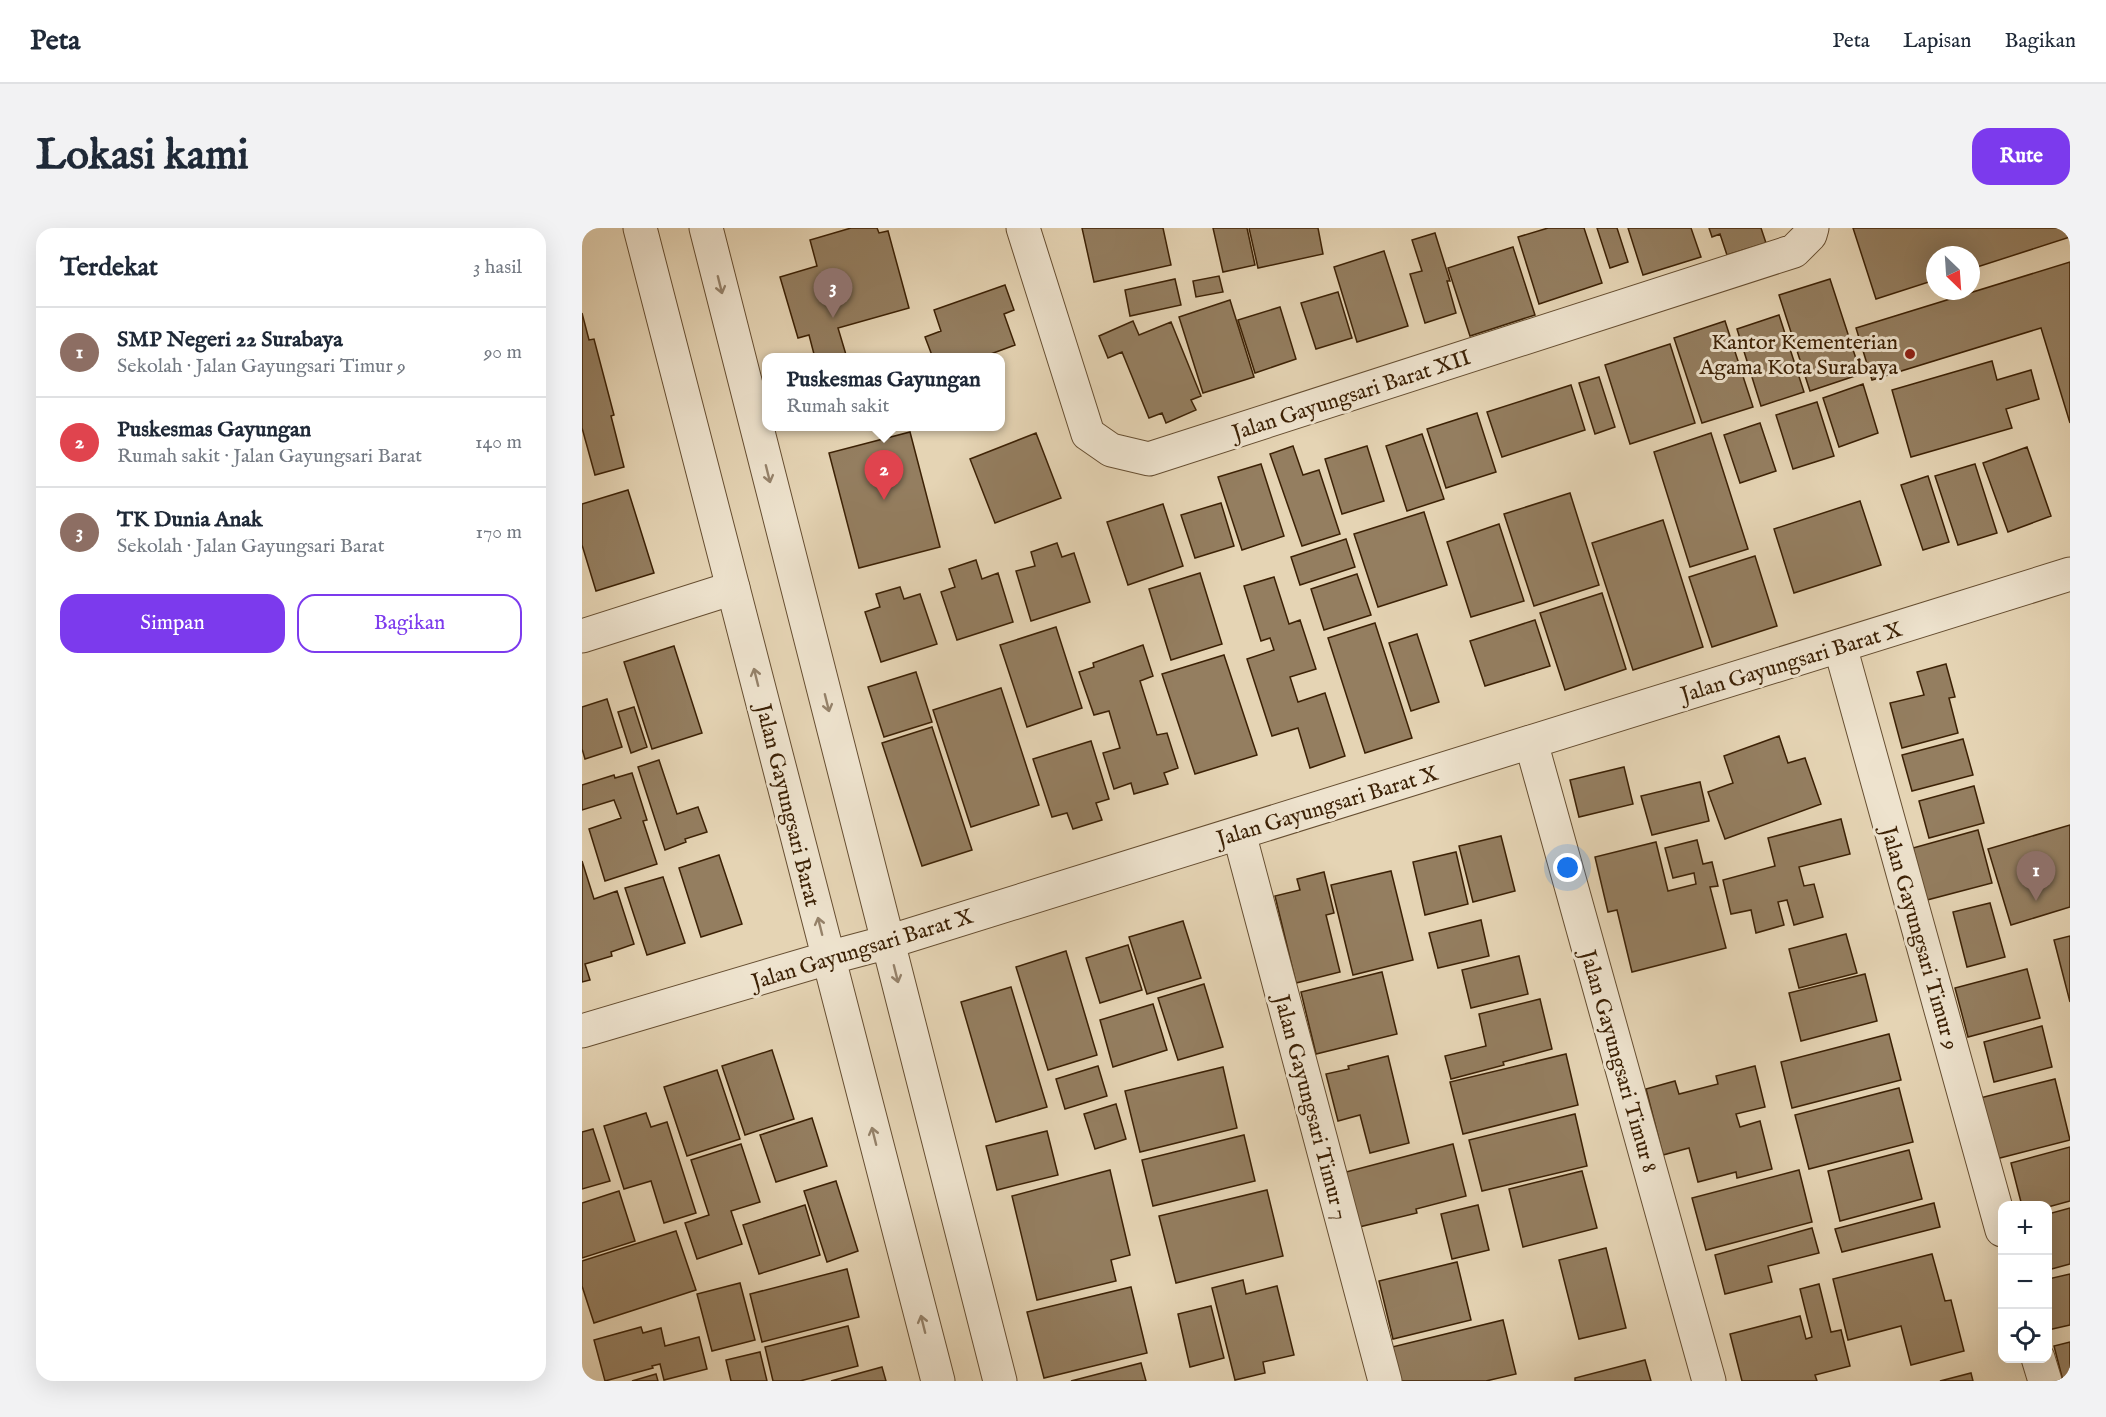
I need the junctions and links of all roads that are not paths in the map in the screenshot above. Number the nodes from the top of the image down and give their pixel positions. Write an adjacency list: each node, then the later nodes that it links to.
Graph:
1 (640, 228): 6 (street, Jalan Gayungsari Barat)
2 (706, 228): 11 (street, one-way to 11)
3 (1023, 228): 4 (street, Jalan Gayungsari Barat XII)
4 (1812, 228)
5 (2070, 574): 8 (street, Jalan Gayungsari Barat X)
6 (733, 588): 7 (street); 12 (street, Jalan Gayungsari Barat, one-way to 6)
7 (582, 636)
8 (1840, 646): 9 (street, Jalan Gayungsari Barat X); 14 (street, Jalan Gayungsari Timur 9)
9 (1531, 742): 10 (street, Jalan Gayungsari Barat X); 19 (street, Jalan Gayungsari Timur 8)
10 (1239, 833): 11 (street, Jalan Gayungsari Barat X); 18 (street, Jalan Gayungsari Timur 7)
11 (888, 942): 12 (street, Jalan Gayungsari Barat X); 17 (street, one-way to 17)
12 (828, 958): 13 (street, Jalan Gayungsari Barat X); 16 (street, Jalan Gayungsari Barat, one-way to 12)
13 (582, 1031)
14 (1998, 1216)
15 (2039, 1363): 20 (street)
16 (938, 1381)
17 (1000, 1381)
18 (1385, 1381)
19 (1709, 1381)
20 (2045, 1381)

